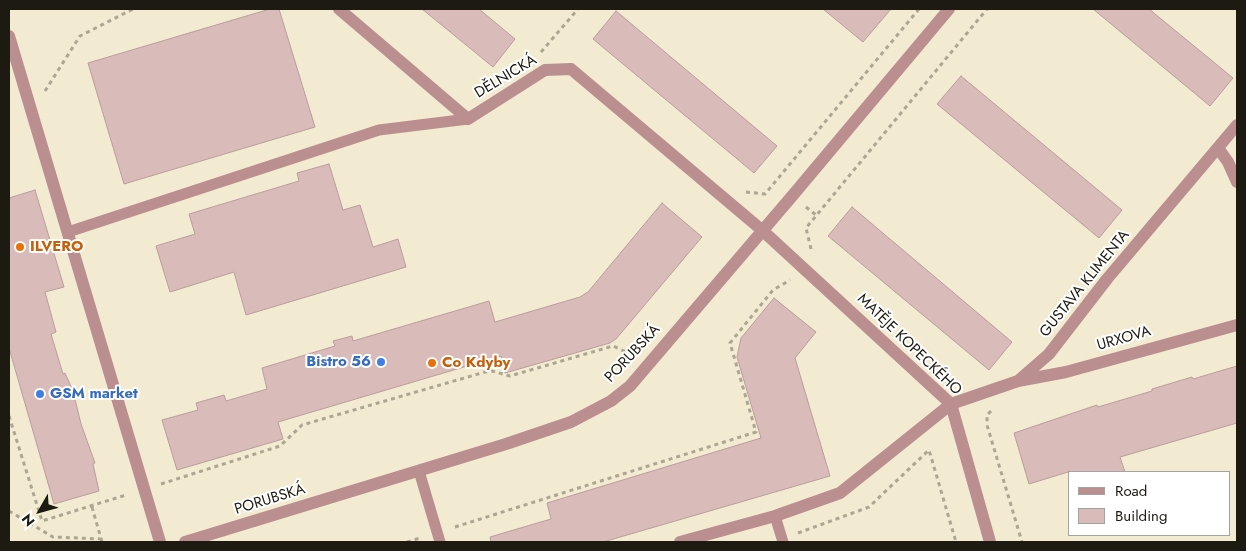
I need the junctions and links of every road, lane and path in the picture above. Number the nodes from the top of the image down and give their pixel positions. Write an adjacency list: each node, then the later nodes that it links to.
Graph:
1 (133, 9): 9 (path)
2 (339, 9): 10 (street, DĚLNICKÁ)
3 (578, 9): 8 (path)
4 (919, 9): 14 (path)
5 (949, 9): 15 (street, PORUBSKÁ)
6 (986, 9): 17 (path)
7 (9, 36): 9 (street)
8 (540, 52)
9 (32, 113): 16 (street)
10 (468, 119): 14 (street, DĚLNICKÁ); 16 (lane)
11 (1237, 125): 12 (street, GUSTAVA KLIMENTA)
12 (1218, 148): 13 (street); 20 (street, GUSTAVA KLIMENTA)
13 (1237, 182)
14 (732, 205): 15 (street, DĚLNICKÁ)
15 (763, 231): 17 (street, MATĚJE KOPECKÉHO); 24 (street, PORUBSKÁ)
16 (68, 232): 25 (street)
17 (801, 267): 21 (street, MATĚJE KOPECKÉHO); 29 (path)
18 (1237, 325): 20 (street, URXOVA)
19 (637, 352): 25 (path)
20 (1018, 381): 21 (street, GUSTAVA KLIMENTA)
21 (951, 404): 28 (street, GUSTAVA KLIMENTA); 36 (street, MATĚJE KOPECKÉHO)
22 (993, 409): 37 (path)
23 (9, 416): 26 (path)
24 (419, 471): 29 (lane); 33 (street, PORUBSKÁ)
25 (144, 489): 26 (path); 32 (street)
26 (92, 507): 31 (path)
27 (9, 511): 31 (path)
28 (775, 516): 30 (lane); 34 (street, GUSTAVA KLIMENTA)
29 (439, 537)
30 (782, 540): 35 (path)
31 (101, 541)
32 (160, 542)
33 (185, 542)
34 (680, 542)
35 (956, 542)
36 (990, 542)
37 (1022, 542)

